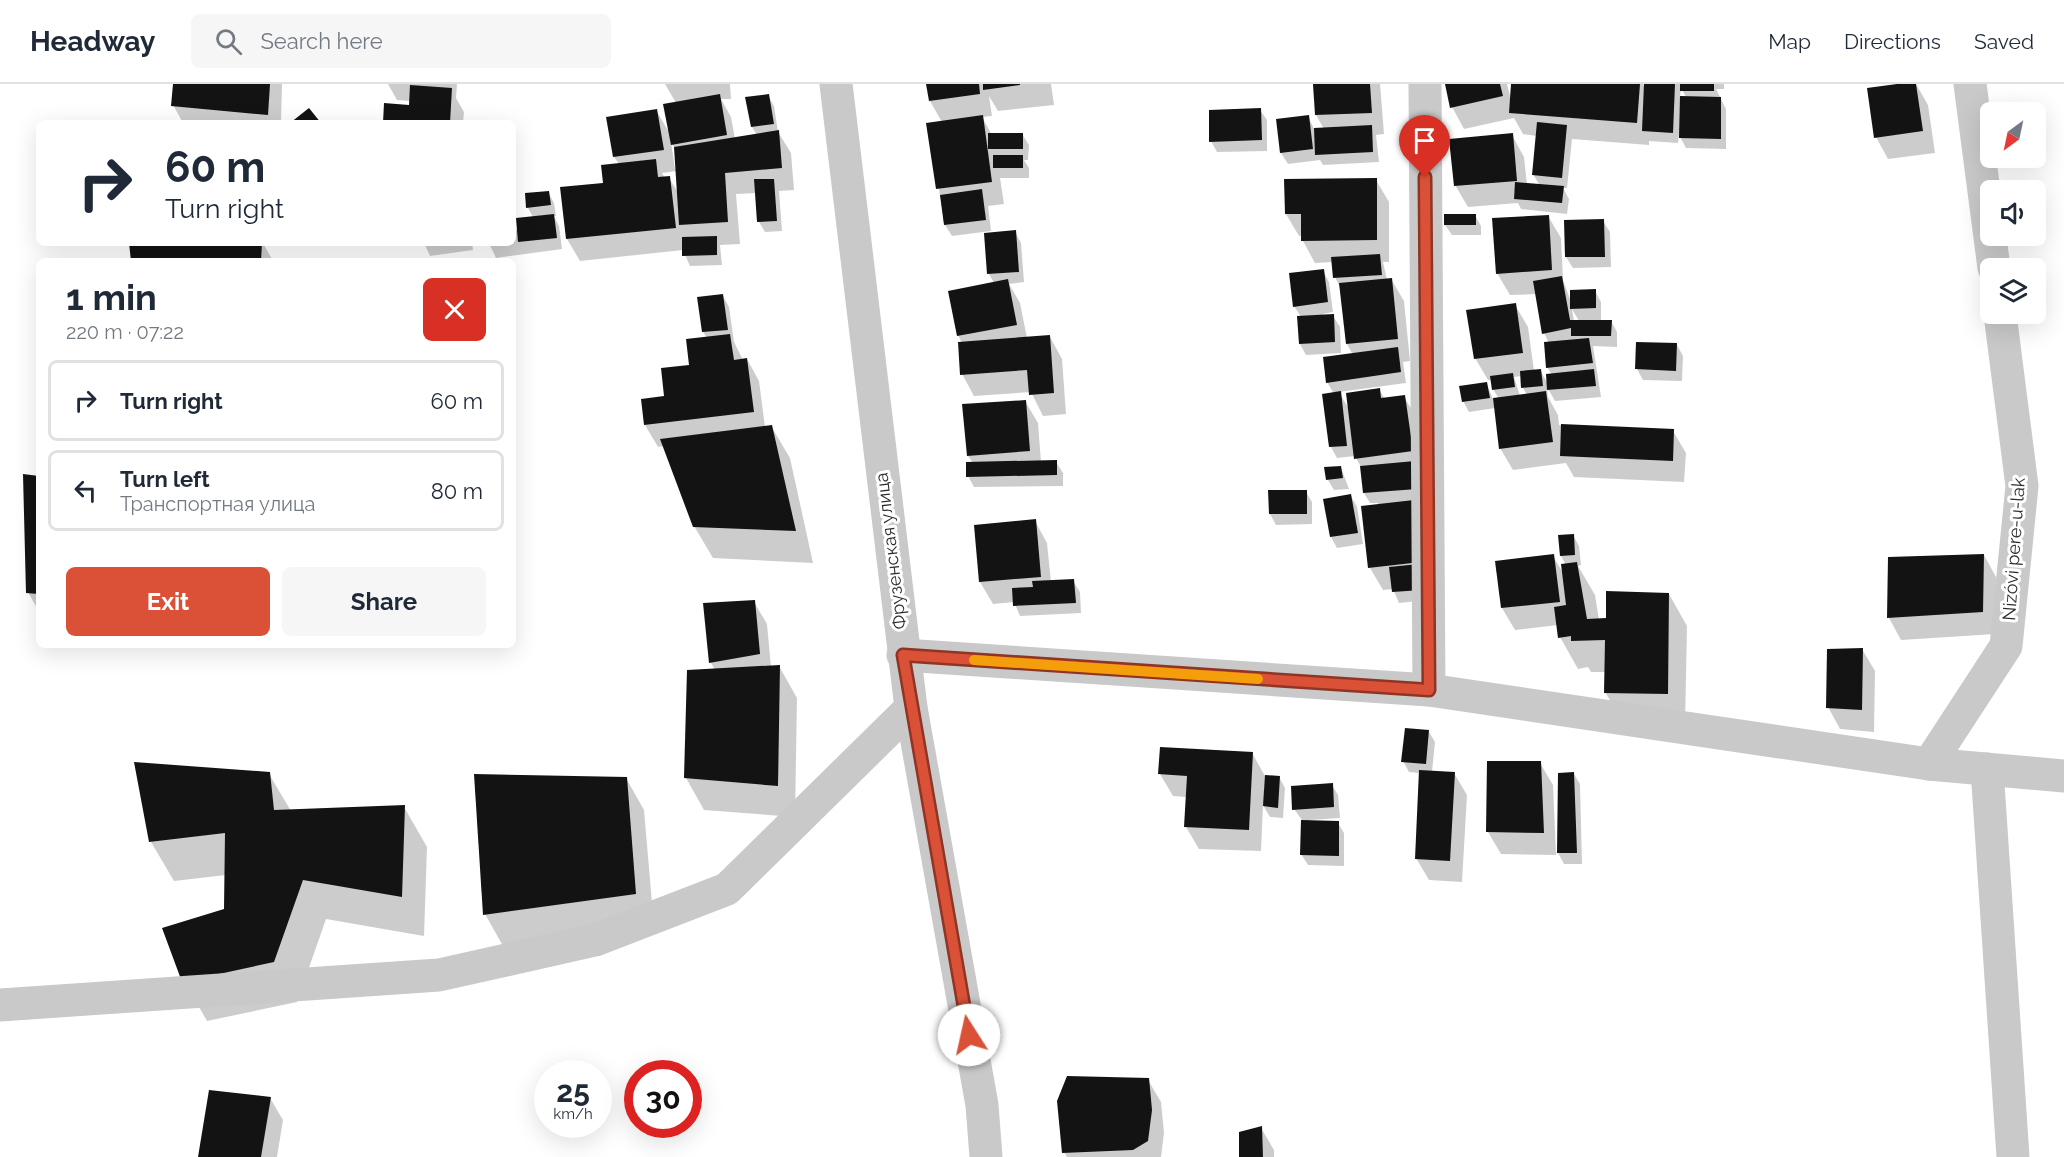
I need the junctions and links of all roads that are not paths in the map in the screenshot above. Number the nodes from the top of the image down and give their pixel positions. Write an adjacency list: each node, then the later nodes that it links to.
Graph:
1 (836, 84): 6 (street, Фрузенская улица)
2 (1425, 84): 7 (street)
3 (1970, 84): 4 (street)
4 (1993, 258)
5 (2001, 324): 9 (street, Nizóvi pere-u-lak)
6 (903, 655): 7 (street); 8 (street, Фрузенская улица)
7 (1429, 690): 9 (street)
8 (911, 708): 12 (street); 13 (street, Фрузенская улица)
9 (1929, 764): 10 (street)
10 (1987, 769): 11 (street); 14 (street)
11 (2064, 776)
12 (0, 1005)
13 (986, 1157)
14 (2013, 1157)

